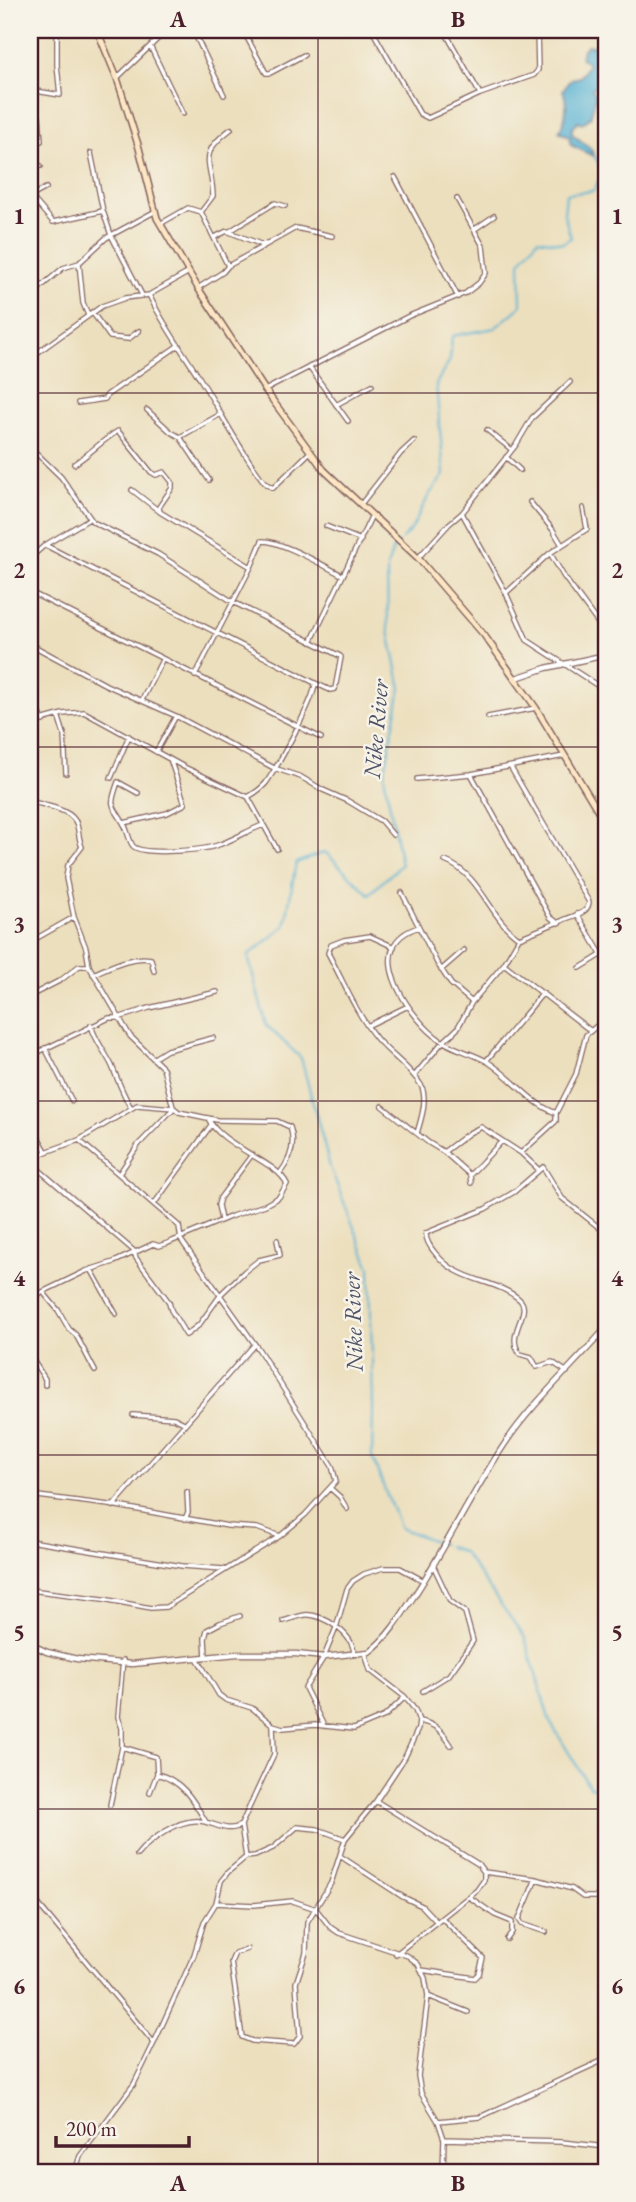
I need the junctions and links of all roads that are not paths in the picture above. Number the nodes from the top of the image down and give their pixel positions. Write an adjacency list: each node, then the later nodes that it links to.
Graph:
1 (58, 30): 14 (street)
2 (97, 30): 13 (main road)
3 (167, 30): 9 (street)
4 (193, 30): 15 (street)
5 (243, 30): 10 (street)
6 (372, 30): 16 (street)
7 (444, 30): 16 (street)
8 (537, 30): 16 (street)
9 (150, 46): 13 (street); 17 (street)
10 (304, 55)
11 (30, 72): 12 (street)
12 (30, 78)
13 (117, 78): 29 (main road)
14 (30, 90)
15 (224, 94)
16 (480, 94)
17 (183, 114)
18 (39, 117): 20 (street)
19 (231, 129): 30 (street)
20 (30, 141)
21 (91, 153): 28 (street)
22 (30, 166): 23 (street)
23 (41, 166)
24 (395, 177): 46 (street)
25 (46, 188): 28 (street)
26 (457, 199): 33 (street)
27 (285, 206): 34 (street)
28 (103, 211): 35 (street)
29 (155, 212): 32 (main road); 35 (street)
30 (201, 212): 32 (street); 37 (street)
31 (494, 216): 33 (street)
32 (160, 224): 41 (main road)
33 (475, 229): 46 (street)
34 (230, 231): 37 (street); 38 (street)
35 (111, 235): 39 (street); 43 (street)
36 (332, 236): 38 (street)
37 (215, 237): 40 (street)
38 (268, 244): 40 (street)
39 (79, 263): 45 (street); 47 (street)
40 (228, 266): 42 (street)
41 (189, 272): 42 (main road); 44 (street)
42 (198, 288): 54 (main road)
43 (142, 295): 44 (street); 47 (street)
44 (149, 295): 49 (street)
45 (30, 296)
46 (458, 297): 51 (street)
47 (90, 314): 48 (street); 50 (street)
48 (139, 331)
49 (179, 345): 55 (street); 59 (street)
50 (31, 355)
51 (309, 367): 54 (street); 56 (street)
52 (570, 382): 66 (street)
53 (372, 385): 56 (street)
54 (265, 390): 67 (main road)
55 (78, 403)
56 (336, 405): 60 (street)
57 (30, 407): 61 (street)
58 (147, 410): 63 (street)
59 (219, 415): 63 (street); 67 (street)
60 (348, 421)
61 (36, 422)
62 (487, 430): 66 (street)
63 (180, 438): 71 (street)
64 (414, 441): 74 (street)
65 (30, 447): 79 (street)
66 (512, 450): 68 (street)
67 (310, 452): 74 (main road)
68 (506, 457): 70 (street); 77 (street)
69 (74, 464): 76 (street)
70 (520, 470)
71 (209, 480)
72 (132, 490): 76 (street)
73 (530, 502): 83 (street)
74 (360, 506): 78 (main road)
75 (583, 508): 83 (street)
76 (160, 512): 87 (street)
77 (462, 513): 86 (street); 90 (street)
78 (372, 515): 81 (street); 86 (main road)
79 (89, 519): 82 (street); 91 (street)
80 (326, 526): 81 (street)
81 (361, 540): 88 (street)
82 (45, 545): 85 (street); 92 (street)
83 (562, 545): 84 (street)
84 (550, 553): 90 (street); 93 (street)
85 (30, 558)
86 (418, 558): 100 (main road)
87 (251, 567): 88 (street); 91 (street)
88 (342, 575): 94 (street)
89 (30, 592): 97 (street)
90 (506, 593): 98 (street)
91 (233, 602): 92 (street); 94 (street)
92 (217, 634): 99 (street); 101 (street)
93 (606, 634)
94 (311, 642): 101 (street)
95 (30, 644): 104 (street)
96 (606, 655): 98 (street)
97 (162, 660): 99 (street); 104 (street)
98 (566, 665): 100 (street); 103 (street)
99 (195, 676): 111 (street)
100 (516, 678): 105 (main road)
101 (315, 683): 111 (street)
102 (31, 691): 109 (street)
103 (606, 691)
104 (142, 700): 107 (street)
105 (536, 708): 108 (street); 115 (main road)
106 (58, 715): 109 (street); 112 (street); 119 (street)
107 (176, 716): 114 (street); 117 (street)
108 (488, 717)
109 (43, 720): 110 (street)
110 (30, 723)
111 (297, 727): 113 (street); 117 (street)
112 (129, 736): 114 (street); 122 (street)
113 (321, 738)
114 (156, 752): 116 (street)
115 (566, 755): 118 (street); 129 (main road)
116 (170, 760): 126 (street); 130 (street)
117 (274, 768): 126 (street); 133 (street)
118 (511, 768): 121 (street); 137 (street)
119 (66, 772)
120 (105, 774): 122 (street)
121 (471, 774): 123 (street); 139 (street)
122 (111, 778): 124 (street)
123 (417, 779)
124 (118, 782): 125 (street); 130 (street)
125 (138, 793)
126 (248, 797): 132 (street)
127 (30, 801): 138 (street)
128 (606, 805): 129 (street)
129 (599, 811): 131 (main road)
130 (124, 823): 132 (street)
131 (606, 824)
132 (262, 825): 134 (street)
133 (393, 835)
134 (277, 849)
135 (445, 861): 141 (street)
136 (401, 893): 140 (street)
137 (577, 914): 139 (street); 145 (street)
138 (74, 917): 142 (street); 147 (street)
139 (558, 923): 141 (street)
140 (419, 926): 143 (street); 149 (street)
141 (519, 938): 146 (street)
142 (30, 942)
143 (394, 947): 156 (street); 160 (street)
144 (464, 950): 149 (street)
145 (604, 953): 148 (street)
146 (504, 964): 153 (street); 155 (street)
147 (89, 966): 151 (street); 154 (street)
148 (580, 968)
149 (441, 970): 155 (street)
150 (154, 971): 151 (street)
151 (93, 974): 157 (street)
152 (217, 992): 157 (street)
153 (543, 993): 161 (street); 167 (street)
154 (30, 996)
155 (471, 1002): 163 (street)
156 (408, 1006): 160 (street); 163 (street)
157 (118, 1018): 159 (street); 166 (street)
158 (606, 1018): 161 (street)
159 (91, 1025): 164 (street); 171 (street)
160 (367, 1026): 168 (street)
161 (591, 1031): 173 (street)
162 (213, 1038): 166 (street)
163 (445, 1042): 167 (street); 168 (street)
164 (45, 1048): 165 (street); 169 (street)
165 (30, 1055)
166 (155, 1058): 172 (street)
167 (486, 1061): 173 (street)
168 (415, 1075): 177 (street)
169 (72, 1101)
170 (382, 1106): 177 (street)
171 (131, 1108): 172 (street); 178 (street)
172 (174, 1108): 174 (street); 187 (street)
173 (556, 1113): 182 (street)
174 (208, 1118): 176 (street); 186 (street)
175 (30, 1123): 180 (street)
176 (211, 1125): 183 (street); 190 (street)
177 (417, 1133): 181 (street)
178 (79, 1139): 180 (street); 187 (street)
179 (502, 1141): 181 (street); 182 (street); 188 (street)
180 (47, 1152): 184 (street)
181 (444, 1152): 188 (street)
182 (522, 1153): 185 (street)
183 (251, 1156): 186 (street); 191 (street)
184 (30, 1162): 195 (street)
185 (539, 1170): 192 (street); 207 (street)
186 (280, 1172): 191 (street)
187 (119, 1174): 190 (street)
188 (470, 1175): 189 (street)
189 (471, 1183)
190 (154, 1204): 193 (street)
191 (221, 1220): 193 (street)
192 (606, 1233)
193 (181, 1237): 195 (street); 200 (street)
194 (277, 1240): 200 (street)
195 (134, 1251): 196 (street); 200 (street)
196 (91, 1269): 198 (street); 202 (street)
197 (30, 1286): 199 (street)
198 (43, 1292): 199 (street); 206 (street)
199 (37, 1294): 201 (street)
200 (220, 1296): 204 (street)
201 (30, 1298)
202 (116, 1314)
203 (606, 1328): 207 (street)
204 (254, 1345): 210 (street); 211 (street)
205 (30, 1356): 208 (street)
206 (95, 1371)
207 (567, 1372): 219 (street)
208 (45, 1385)
209 (133, 1415): 210 (street)
210 (184, 1423): 214 (street)
211 (330, 1488): 215 (street); 217 (street)
212 (187, 1492): 216 (street)
213 (30, 1495): 214 (street)
214 (113, 1506): 216 (street)
215 (347, 1510)
216 (185, 1519): 217 (street)
217 (280, 1536): 220 (street)
218 (30, 1541): 220 (street)
219 (433, 1565): 221 (street); 235 (street)
220 (226, 1569): 222 (street)
221 (424, 1581): 225 (street); 227 (street)
222 (30, 1590)
223 (240, 1616): 231 (street)
224 (283, 1621): 225 (street)
225 (336, 1628): 228 (street); 229 (street)
226 (31, 1645): 232 (street); 233 (street)
227 (366, 1652): 228 (street); 236 (street)
228 (354, 1654): 229 (street)
229 (324, 1657): 231 (street); 240 (street)
230 (196, 1658): 231 (street); 232 (street); 239 (street)
231 (206, 1658)
232 (122, 1661): 242 (street)
233 (30, 1668)
234 (30, 1680): 237 (street)
235 (423, 1691)
236 (405, 1697): 238 (street); 240 (street)
237 (30, 1719)
238 (419, 1721): 241 (street); 245 (street)
239 (272, 1726): 240 (street); 248 (street)
240 (324, 1726)
241 (451, 1745)
242 (122, 1747): 243 (street); 246 (street)
243 (157, 1774): 244 (street); 247 (street)
244 (150, 1792)
245 (376, 1801): 249 (street); 253 (street)
246 (110, 1805)
247 (206, 1822): 248 (street); 250 (street)
248 (241, 1825): 252 (street)
249 (345, 1839): 251 (street); 252 (street)
250 (137, 1855)
251 (340, 1856): 259 (street); 261 (street)
252 (246, 1857): 258 (street)
253 (485, 1872): 254 (street); 256 (street)
254 (536, 1879): 257 (street); 262 (street)
255 (30, 1891): 269 (street)
256 (468, 1897): 260 (street); 263 (street)
257 (606, 1897)
258 (216, 1903): 259 (street); 269 (street)
259 (316, 1909): 264 (street); 265 (street)
260 (443, 1919): 261 (street); 266 (street)
261 (437, 1922): 265 (street)
262 (546, 1933)
263 (507, 1940)
264 (247, 1949)
265 (396, 1954): 266 (street)
266 (421, 1970): 267 (street)
267 (428, 1996): 268 (street); 271 (street)
268 (468, 2012)
269 (154, 2043): 274 (street)
270 (606, 2059): 271 (street)
271 (438, 2121): 272 (street)
272 (444, 2139): 273 (street); 275 (street)
273 (606, 2147)
274 (75, 2172)
275 (443, 2172)

